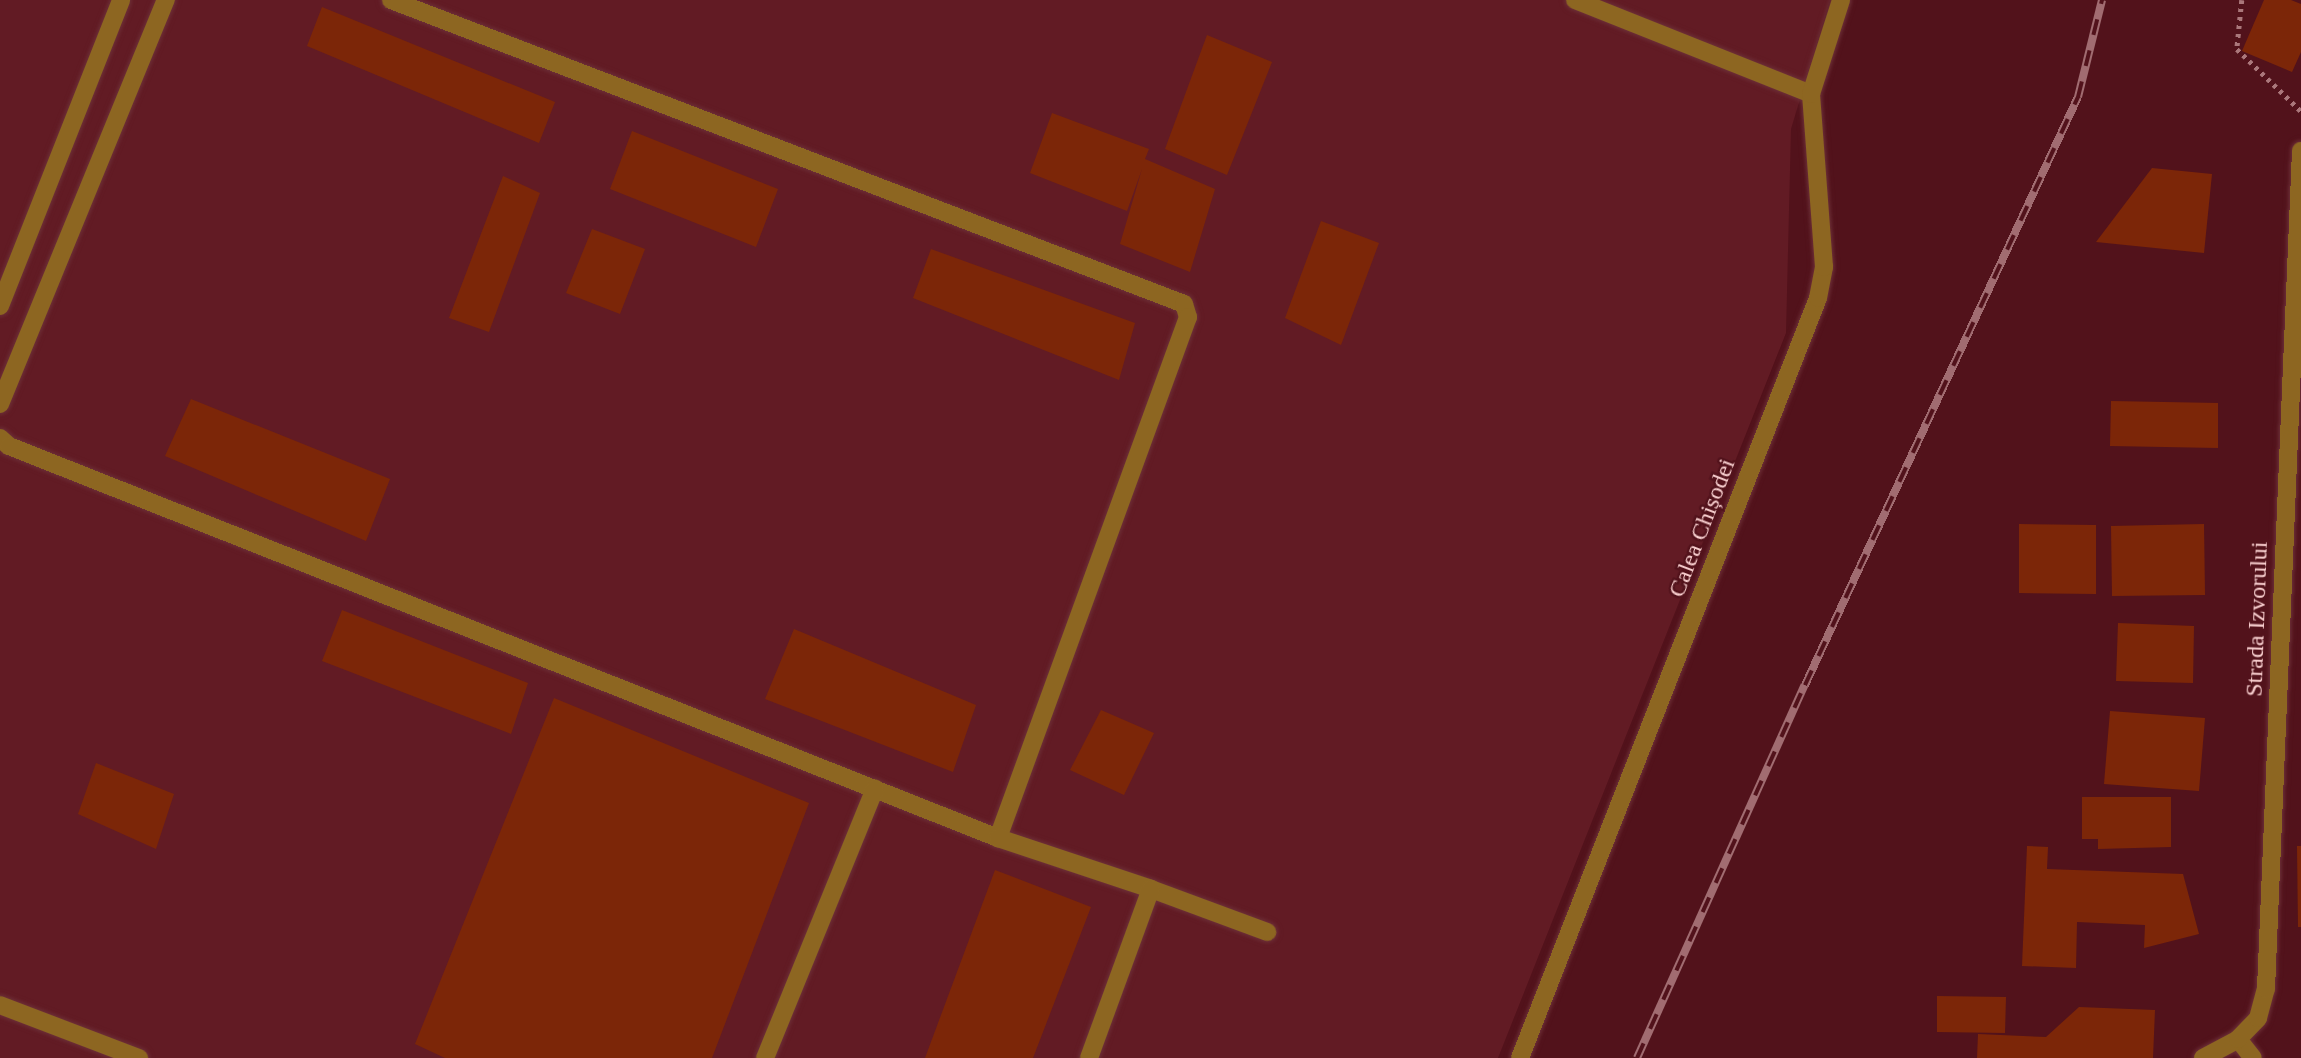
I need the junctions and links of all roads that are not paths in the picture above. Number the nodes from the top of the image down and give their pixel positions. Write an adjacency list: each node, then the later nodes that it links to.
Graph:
1 (121, 0): 8 (street)
2 (166, 0): 9 (street)
3 (391, 0): 12 (street)
4 (1576, 0): 6 (street)
5 (1841, 0): 6 (street, Calea Chișodei)
6 (1811, 94): 20 (street, Calea Chișodei)
7 (2301, 151): 16 (street, Strada Izvorului)
8 (0, 306)
9 (0, 404)
10 (0, 438): 11 (street)
11 (875, 789): 12 (street); 18 (street)
12 (998, 838): 13 (street)
13 (1151, 889): 14 (street); 19 (street)
14 (1267, 932)
15 (0, 1005): 17 (street)
16 (2238, 1039): 21 (street, Strada Izvorului); 22 (street)
17 (139, 1058)
18 (765, 1058)
19 (1089, 1058)
20 (1520, 1058)
21 (2203, 1058)
22 (2253, 1058)

